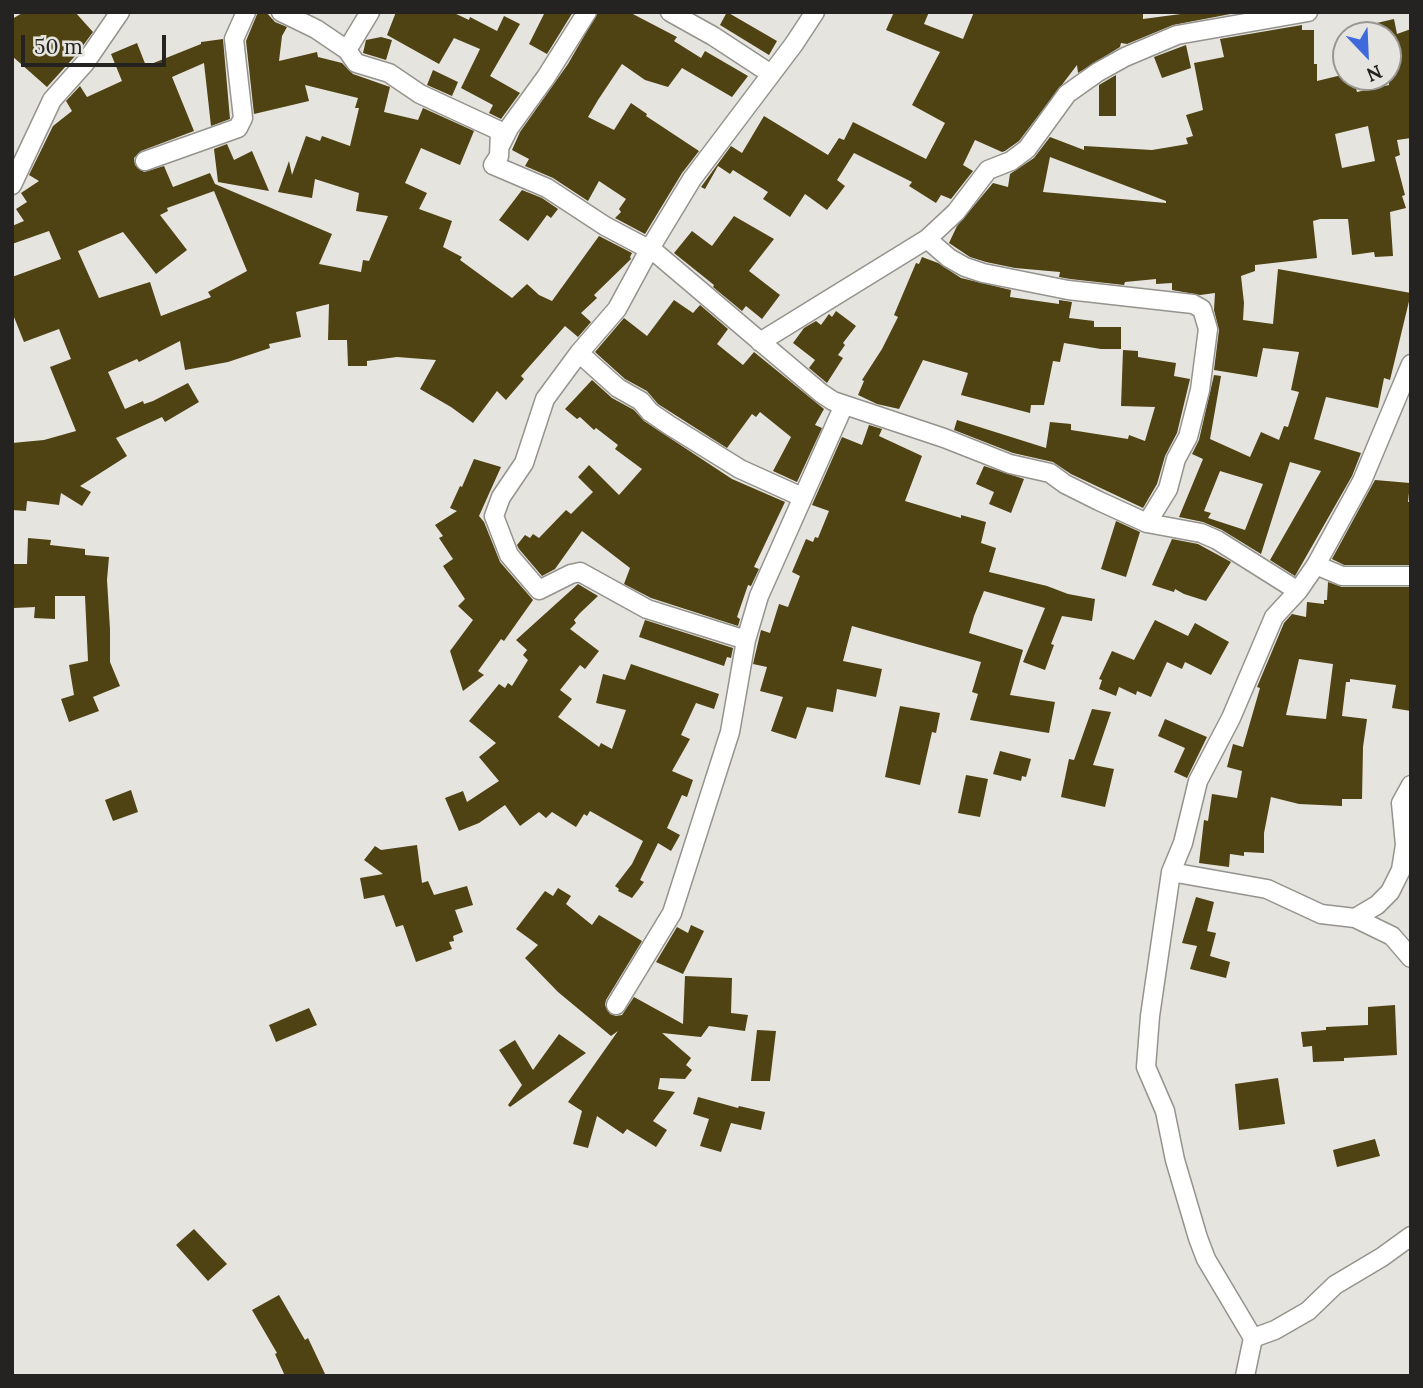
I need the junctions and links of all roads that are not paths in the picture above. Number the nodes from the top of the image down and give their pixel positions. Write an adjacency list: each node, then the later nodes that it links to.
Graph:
1 (120, 12): 13 (street)
2 (246, 12): 12 (street)
3 (281, 12): 9 (street)
4 (370, 12): 9 (street)
5 (587, 12): 11 (street)
6 (670, 12): 10 (street)
7 (816, 12): 10 (street)
8 (1308, 12): 14 (street)
9 (347, 50): 11 (street)
10 (771, 74): 15 (street)
11 (500, 145): 15 (street)
12 (145, 162)
13 (12, 185)
14 (927, 239): 16 (street); 21 (street)
15 (649, 250): 16 (street); 17 (street)
16 (760, 342): 19 (street)
17 (579, 353): 20 (street); 25 (street)
18 (1411, 364): 22 (street)
19 (844, 405): 20 (street); 21 (street)
20 (802, 497): 25 (street)
21 (1147, 523): 24 (street)
22 (1316, 565): 23 (street); 24 (street)
23 (1411, 576)
24 (1298, 591): 27 (street)
25 (746, 640): 30 (street)
26 (1411, 785): 28 (street)
27 (1171, 872): 28 (street); 32 (street)
28 (1355, 918): 29 (street)
29 (1411, 958)
30 (616, 1005)
31 (1411, 1236): 32 (street)
32 (1253, 1338): 33 (street)
33 (1245, 1376)

